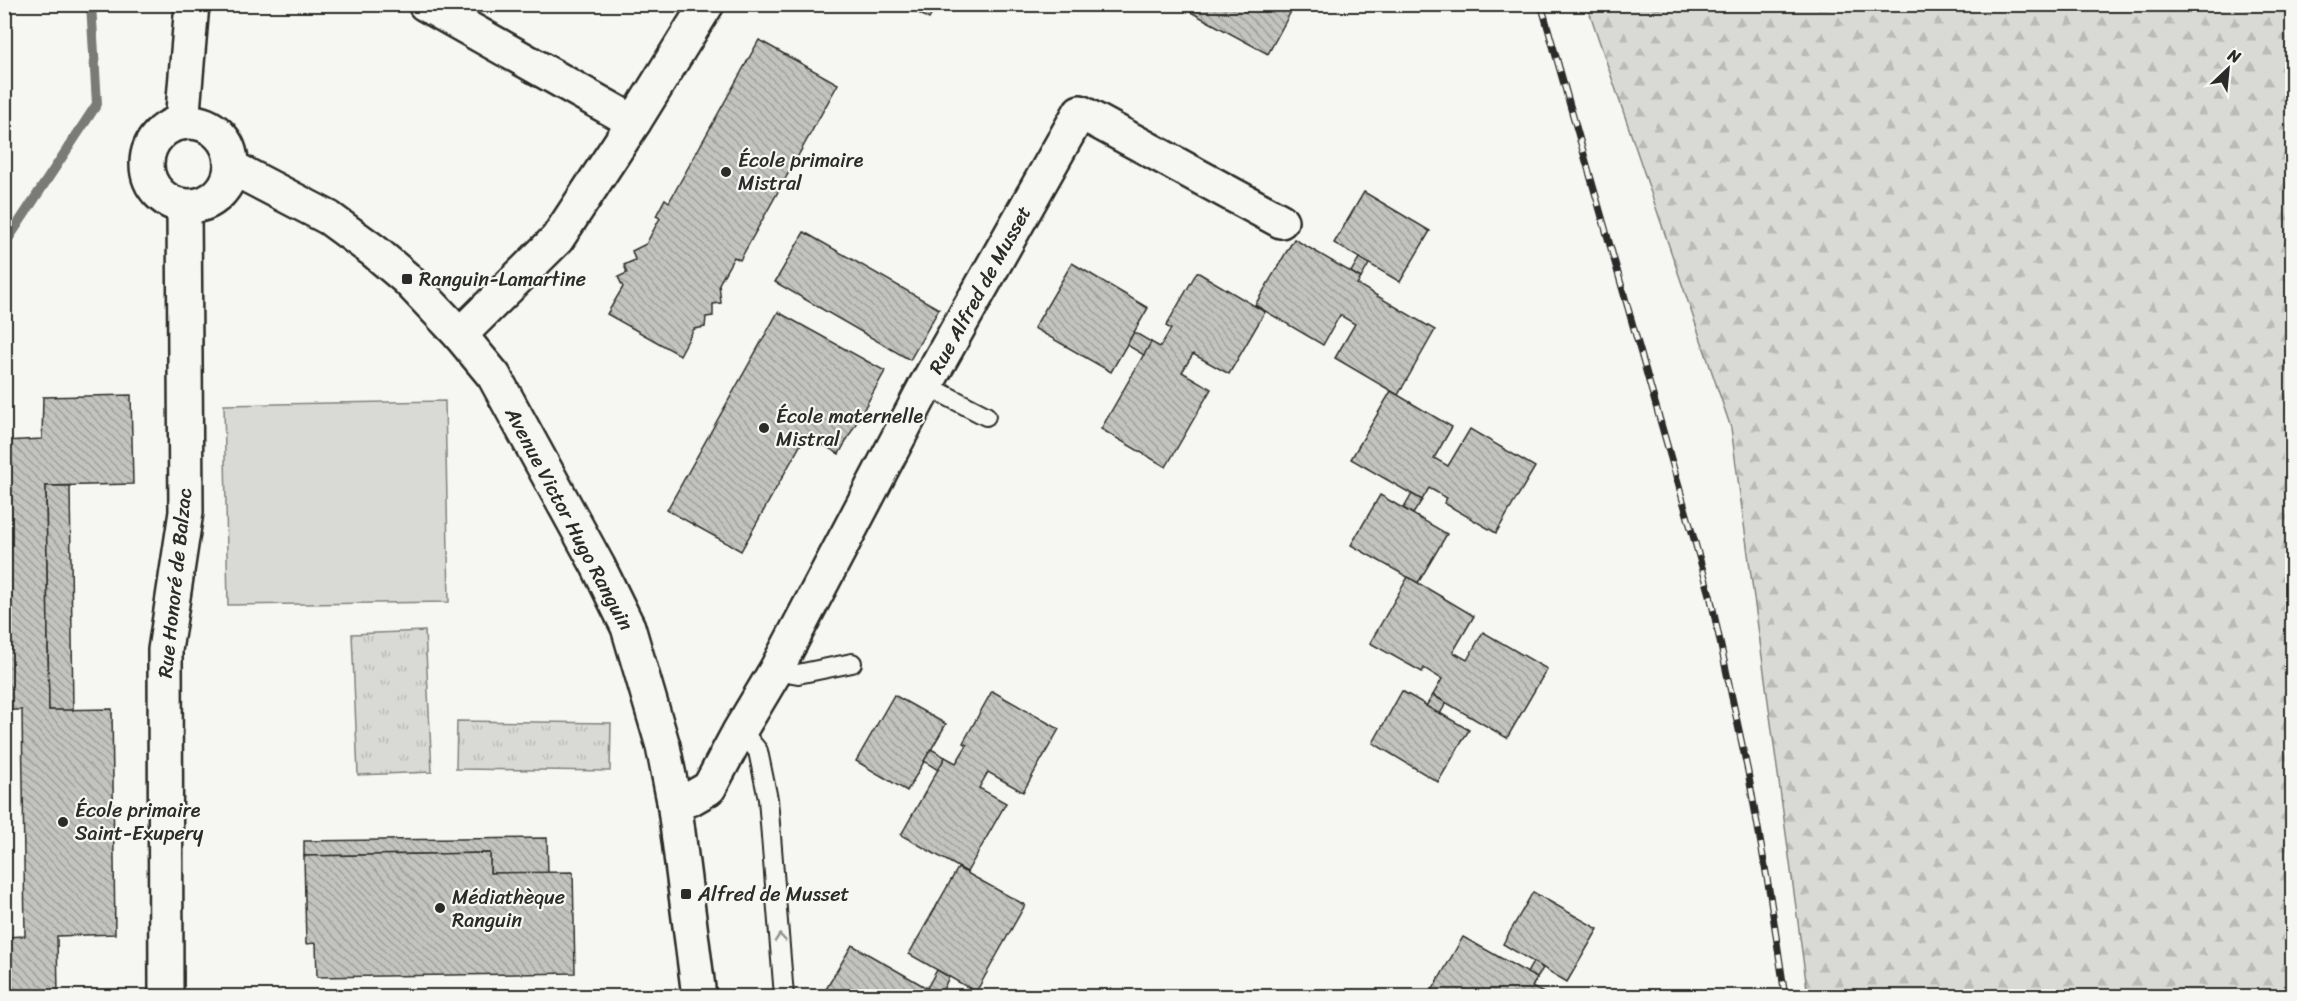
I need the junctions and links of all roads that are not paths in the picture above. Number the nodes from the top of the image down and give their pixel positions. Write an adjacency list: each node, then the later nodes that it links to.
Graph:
1 (192, 4): 5 (street)
2 (425, 4): 4 (street)
3 (707, 4): 4 (street)
4 (634, 122): 9 (street)
5 (182, 123): 6 (street); 7 (street)
6 (231, 167): 7 (street); 9 (street, Avenue Victor Hugo Ranguin)
7 (184, 206): 16 (street, Rue Honoré de Balzac)
8 (1281, 221): 10 (street, Rue Alfred de Musset)
9 (460, 335): 15 (street, Avenue Victor Hugo Ranguin)
10 (926, 385): 11 (lane); 13 (street, Rue Alfred de Musset)
11 (986, 416)
12 (852, 663): 13 (lane)
13 (776, 670): 14 (street, Rue Alfred de Musset)
14 (739, 732): 15 (street, Rue Alfred de Musset); 18 (lane, one-way to 14)
15 (674, 801): 17 (street, Avenue Victor Hugo Ranguin)
16 (166, 996)
17 (699, 996)
18 (783, 996)

